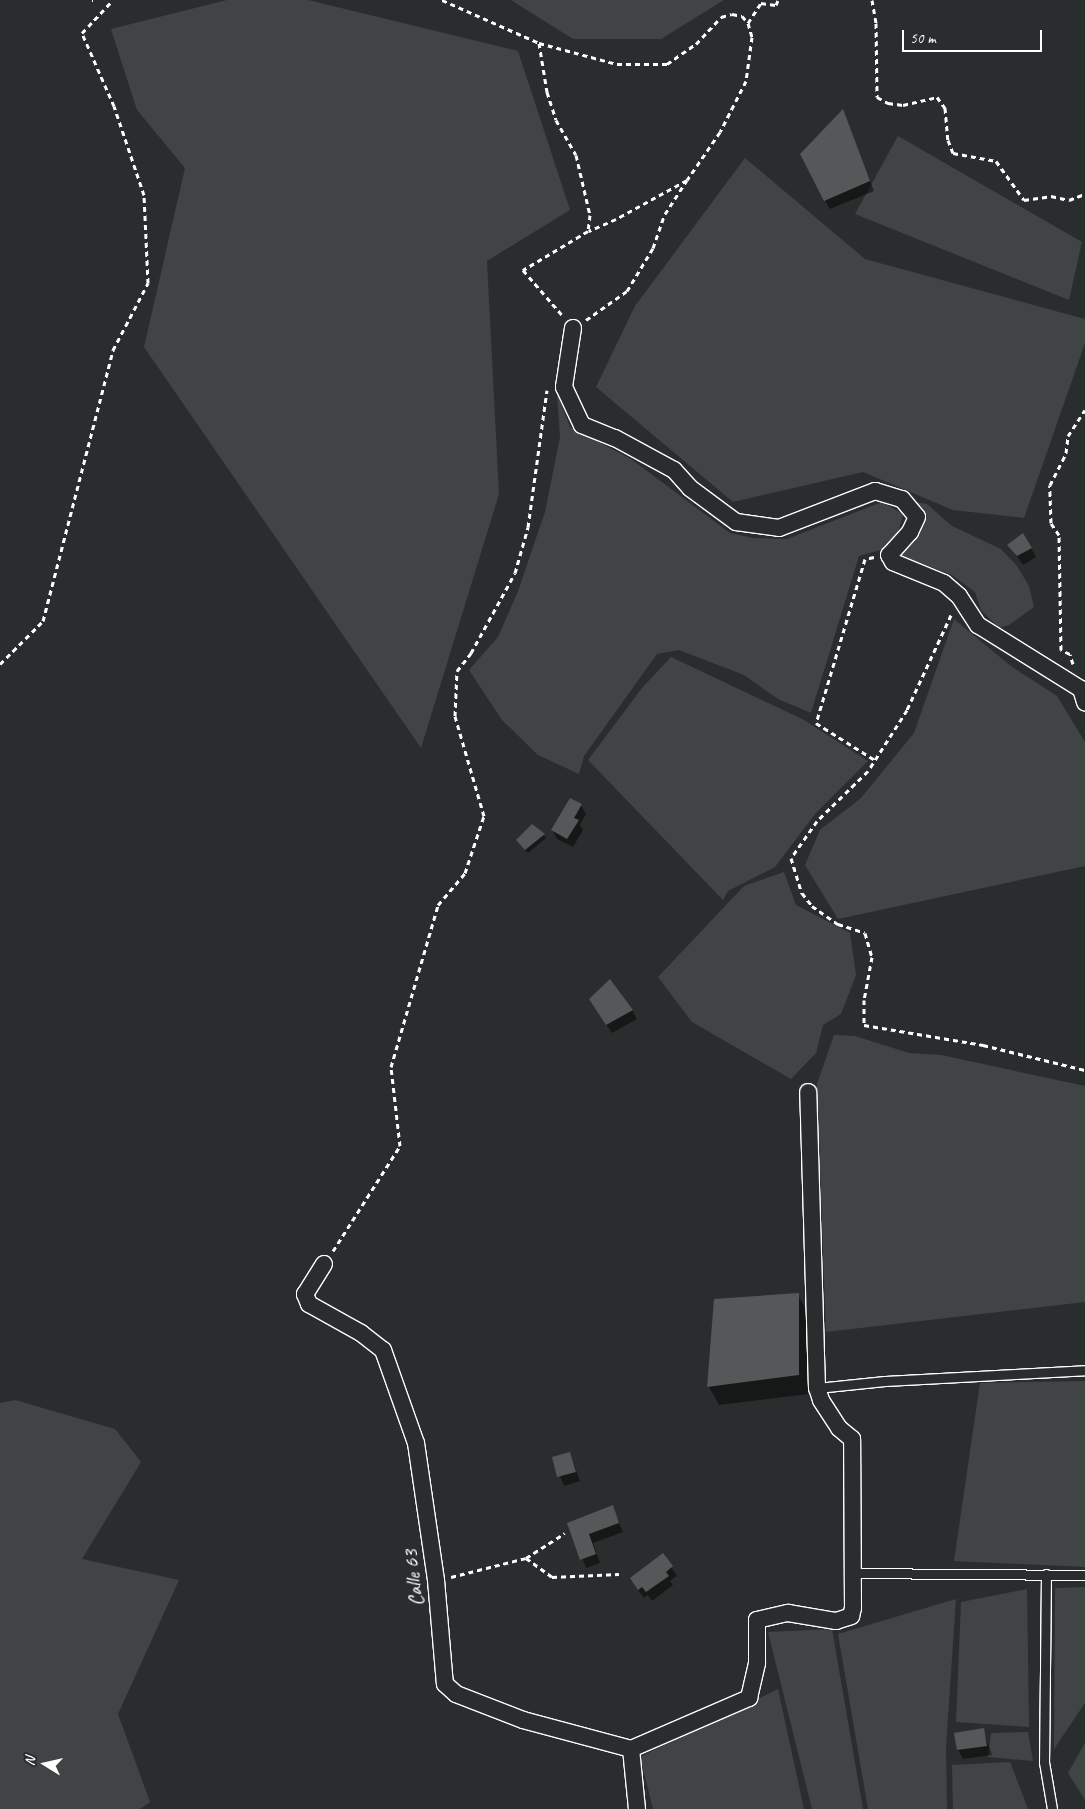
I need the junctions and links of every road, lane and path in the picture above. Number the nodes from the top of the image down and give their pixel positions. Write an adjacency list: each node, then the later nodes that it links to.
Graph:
1 (112, 0): 15 (path)
2 (442, 0): 6 (path)
3 (778, 0): 5 (path)
4 (872, 0): 8 (path)
5 (748, 23): 6 (path); 7 (path)
6 (539, 43): 9 (path)
7 (687, 180): 9 (path); 10 (path)
8 (1085, 194)
9 (588, 231): 10 (path)
10 (573, 328): 13 (street)
11 (548, 384): 20 (path)
12 (1085, 410): 16 (path)
13 (890, 553): 14 (street); 17 (path)
14 (959, 596): 16 (street); 17 (path)
15 (0, 664)
16 (1083, 695)
17 (875, 760): 18 (path)
18 (1085, 1070)
19 (808, 1092): 22 (street)
20 (324, 1264): 29 (street, Calle 63)
21 (1085, 1370): 22 (lane)
22 (817, 1388): 25 (street)
23 (565, 1533): 24 (path)
24 (526, 1558): 26 (path); 29 (path)
25 (853, 1573): 27 (lane); 30 (street)
26 (619, 1574)
27 (1046, 1574): 28 (lane); 32 (lane)
28 (1085, 1574)
29 (436, 1580): 30 (street, Calle 63)
30 (631, 1748): 31 (street)
31 (637, 1809)
32 (1052, 1809)

